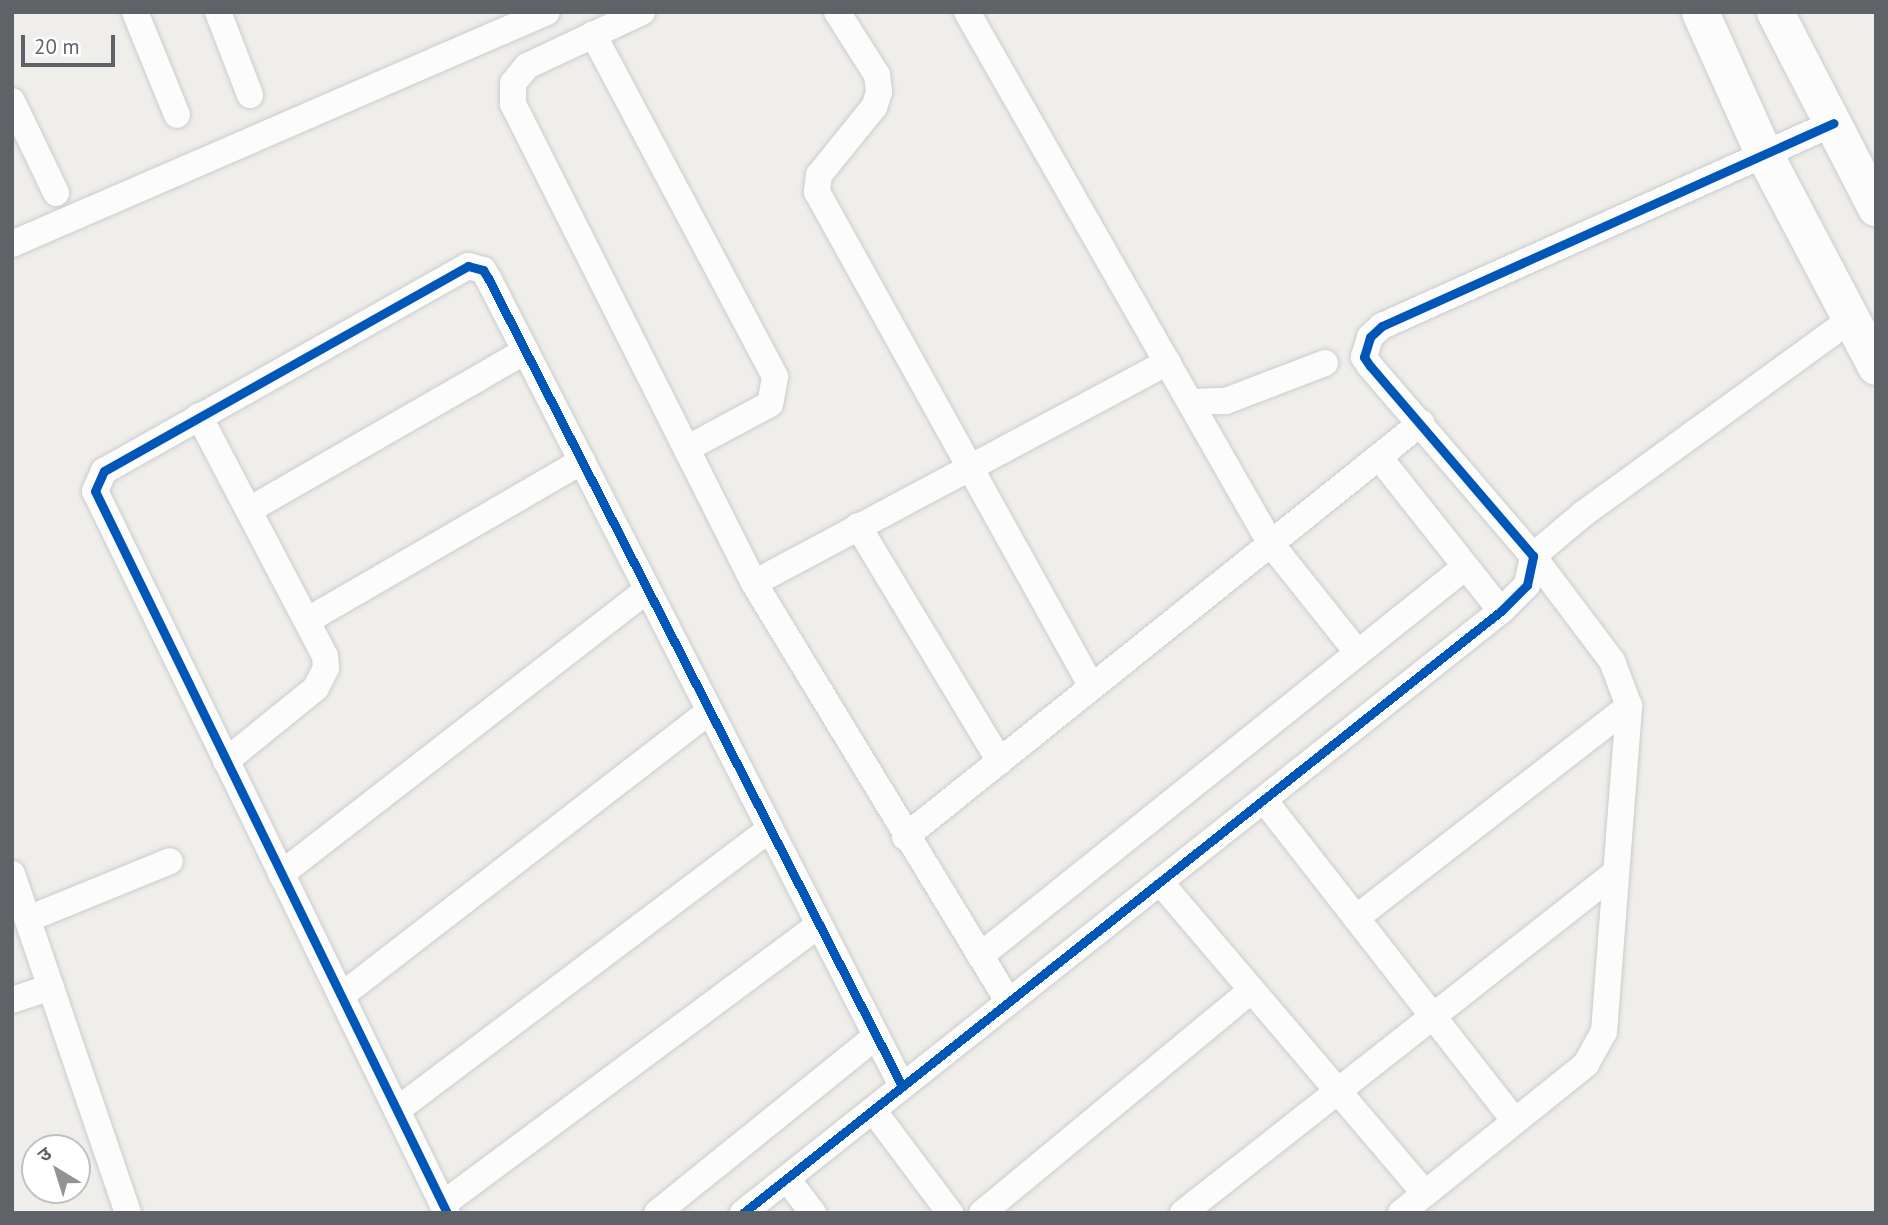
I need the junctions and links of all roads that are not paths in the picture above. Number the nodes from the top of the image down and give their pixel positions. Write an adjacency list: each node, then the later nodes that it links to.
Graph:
1 (135, 12): 12 (street)
2 (218, 12): 10 (street)
3 (547, 12): 17 (street)
4 (642, 12): 9 (street)
5 (837, 12): 29 (street)
6 (967, 12): 20 (street)
7 (1700, 12): 14 (main road)
8 (1774, 12): 13 (main road)
9 (593, 34): 26 (street); 26 (street)
10 (250, 95)
11 (12, 101): 15 (street)
12 (177, 115)
13 (1834, 123): 14 (street); 16 (main road)
14 (1763, 152): 18 (main road); 25 (street)
15 (56, 193)
16 (1876, 208)
17 (12, 244)
18 (1851, 320): 22 (main road); 33 (street)
19 (526, 351): 24 (street); 28 (street); 30 (street)
20 (1168, 362): 23 (street); 29 (street)
21 (1325, 363): 23 (street)
22 (1876, 366)
23 (1191, 402): 32 (street)
24 (200, 416): 30 (street); 43 (street)
25 (1421, 423): 27 (street); 33 (street)
26 (686, 449): 35 (street)
27 (1379, 457): 32 (street); 34 (street)
28 (582, 461): 36 (street); 38 (street)
29 (970, 466): 31 (street); 40 (street)
30 (249, 510): 38 (street)
31 (858, 526): 35 (street); 44 (street)
32 (1271, 544): 39 (street); 40 (street)
33 (1533, 556): 37 (street); 41 (street)
34 (1465, 567): 37 (street); 39 (street)
35 (754, 583): 47 (street)
36 (647, 590): 42 (street); 51 (street)
37 (1500, 611): 45 (street)
38 (308, 620): 43 (street)
39 (1359, 653): 56 (street)
40 (1093, 687): 44 (street)
41 (1629, 706): 49 (street); 53 (street)
42 (710, 711): 46 (street); 59 (street)
43 (226, 761): 51 (street)
44 (1000, 761): 47 (street)
45 (1264, 800): 52 (street); 53 (street)
46 (770, 829): 55 (street); 66 (street)
47 (905, 837): 56 (street)
48 (170, 861): 54 (street)
49 (1615, 873): 62 (street); 68 (street)
50 (12, 874): 54 (street)
51 (281, 874): 59 (street)
52 (1160, 882): 58 (street); 61 (street)
53 (1356, 918): 62 (street)
54 (28, 919): 57 (street)
55 (819, 925): 63 (street); 71 (street)
56 (980, 956): 61 (street)
57 (51, 986): 60 (street); 72 (street)
58 (1252, 990): 65 (street); 77 (street)
59 (341, 996): 66 (street)
60 (12, 1000)
61 (1009, 1002): 64 (street)
62 (1432, 1014): 65 (street); 68 (street)
63 (876, 1036): 64 (street); 73 (street)
64 (902, 1086): 67 (street)
65 (1337, 1090): 70 (street); 78 (street)
66 (397, 1110): 71 (street)
67 (873, 1110): 69 (street); 76 (street)
68 (1515, 1121): 70 (street)
69 (787, 1179): 74 (street); 75 (street)
70 (1425, 1193): 79 (street)
71 (445, 1208)
72 (128, 1213)
73 (657, 1213)
74 (743, 1213)
75 (813, 1213)
76 (950, 1213)
77 (982, 1213)
78 (1183, 1213)
79 (1401, 1213)

